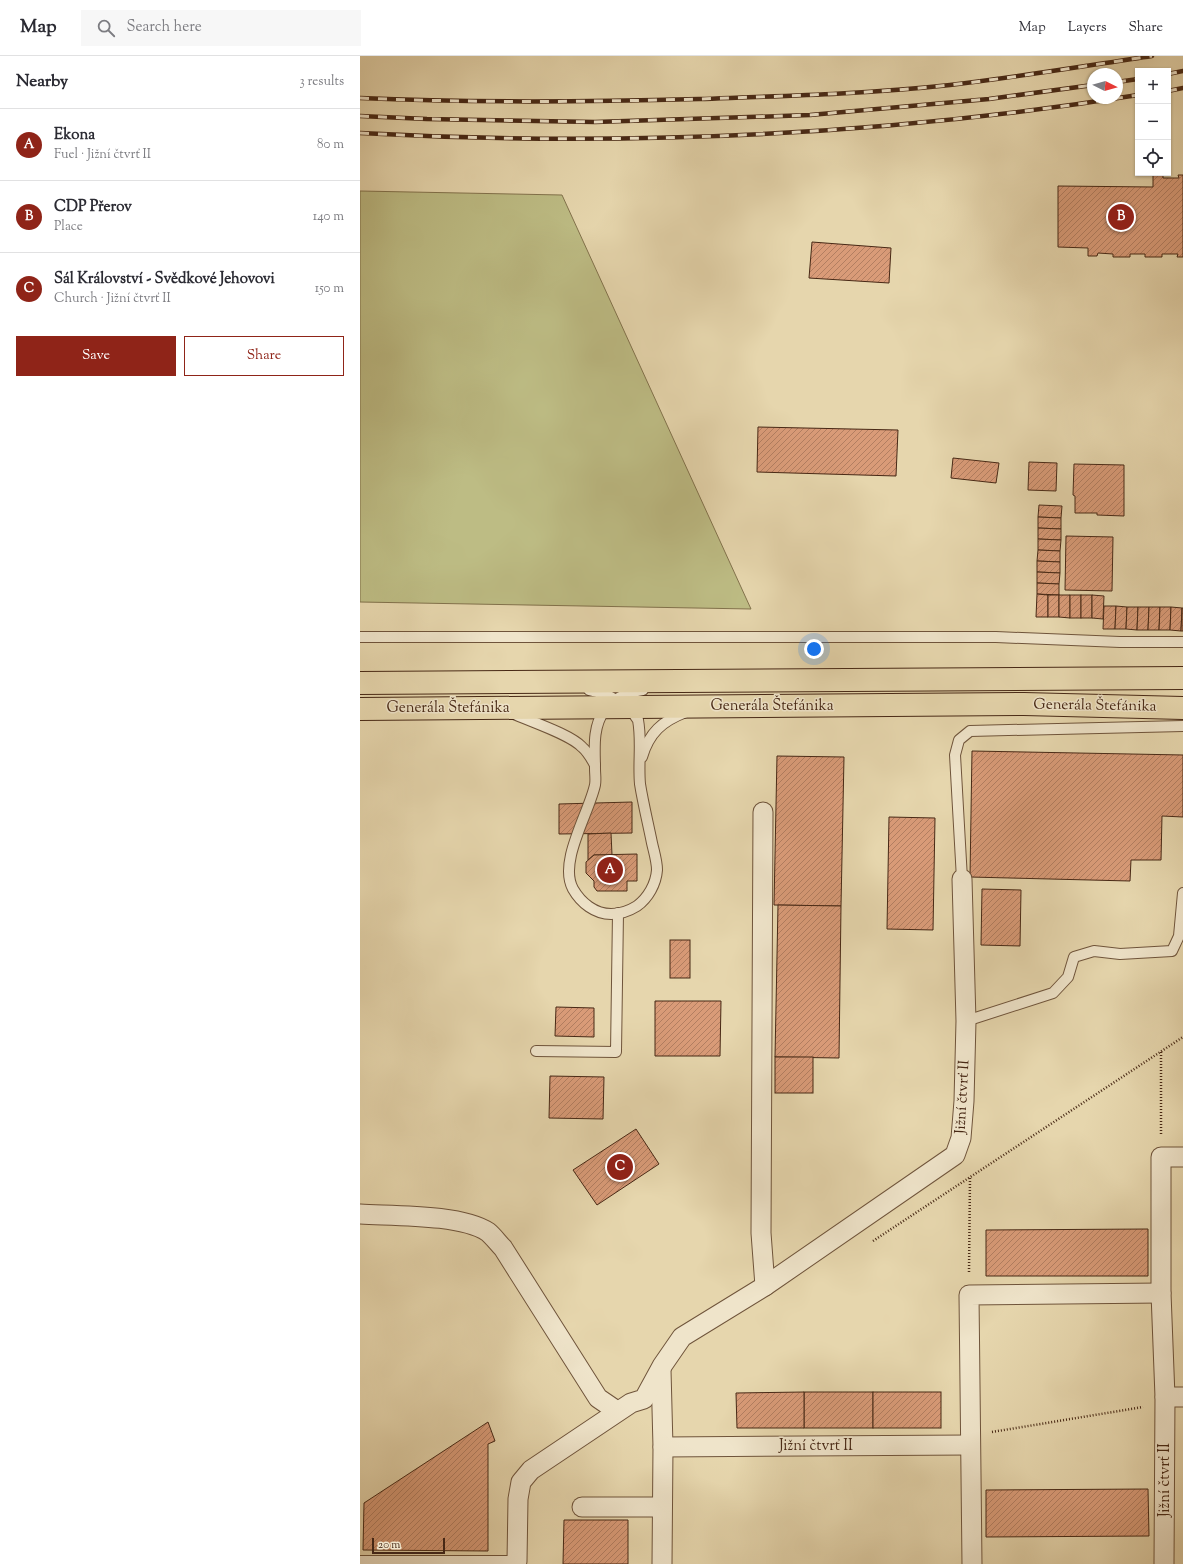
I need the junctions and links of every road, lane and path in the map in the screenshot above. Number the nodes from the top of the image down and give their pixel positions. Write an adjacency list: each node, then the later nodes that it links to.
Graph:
1 (360, 637): 2 (lane)
2 (1183, 642)
3 (1183, 678): 4 (main road, Generála Štefánika)
4 (705, 681): 5 (main road, Generála Štefánika); 7 (lane)
5 (499, 682): 6 (main road, Generála Štefánika); 7 (lane)
6 (360, 683)
7 (616, 705): 8 (main road, Generála Štefánika); 9 (main road, Generála Štefánika); 13 (lane); 14 (lane)
8 (705, 706): 10 (main road, Generála Štefánika); 13 (lane)
9 (499, 708): 11 (main road, Generála Štefánika); 14 (lane)
10 (1183, 708)
11 (360, 709)
12 (1183, 726): 16 (lane)
13 (640, 765): 18 (lane)
14 (595, 766): 18 (lane)
15 (763, 812): 28 (street)
16 (962, 879): 19 (street, Jižní čtvrť II)
17 (1183, 893): 19 (lane)
18 (618, 913): 21 (lane)
19 (966, 1021): 28 (street, Jižní čtvrť II)
20 (1183, 1037): 22 (path)
21 (536, 1051)
22 (1161, 1052): 24 (path); 25 (path)
23 (1183, 1157): 24 (street)
24 (1161, 1158): 29 (street, Jižní čtvrť II)
25 (970, 1177): 27 (path); 30 (path)
26 (360, 1214): 33 (street)
27 (871, 1242)
28 (764, 1286): 31 (street, Jižní čtvrť II)
29 (1160, 1293): 30 (street); 32 (street, Jižní čtvrť II)
30 (969, 1295): 34 (street)
31 (662, 1366): 33 (street, Jižní čtvrť II); 35 (street)
32 (1171, 1399): 34 (path); 42 (street, Jižní čtvrť II)
33 (617, 1411): 39 (street, Jižní čtvrť II)
34 (970, 1440): 35 (street, Jižní čtvrť II); 41 (street)
35 (663, 1447): 37 (street)
36 (582, 1507): 37 (street)
37 (662, 1507): 40 (street)
38 (360, 1561): 39 (lane)
39 (517, 1561)
40 (662, 1564)
41 (972, 1564)
42 (1164, 1564)

